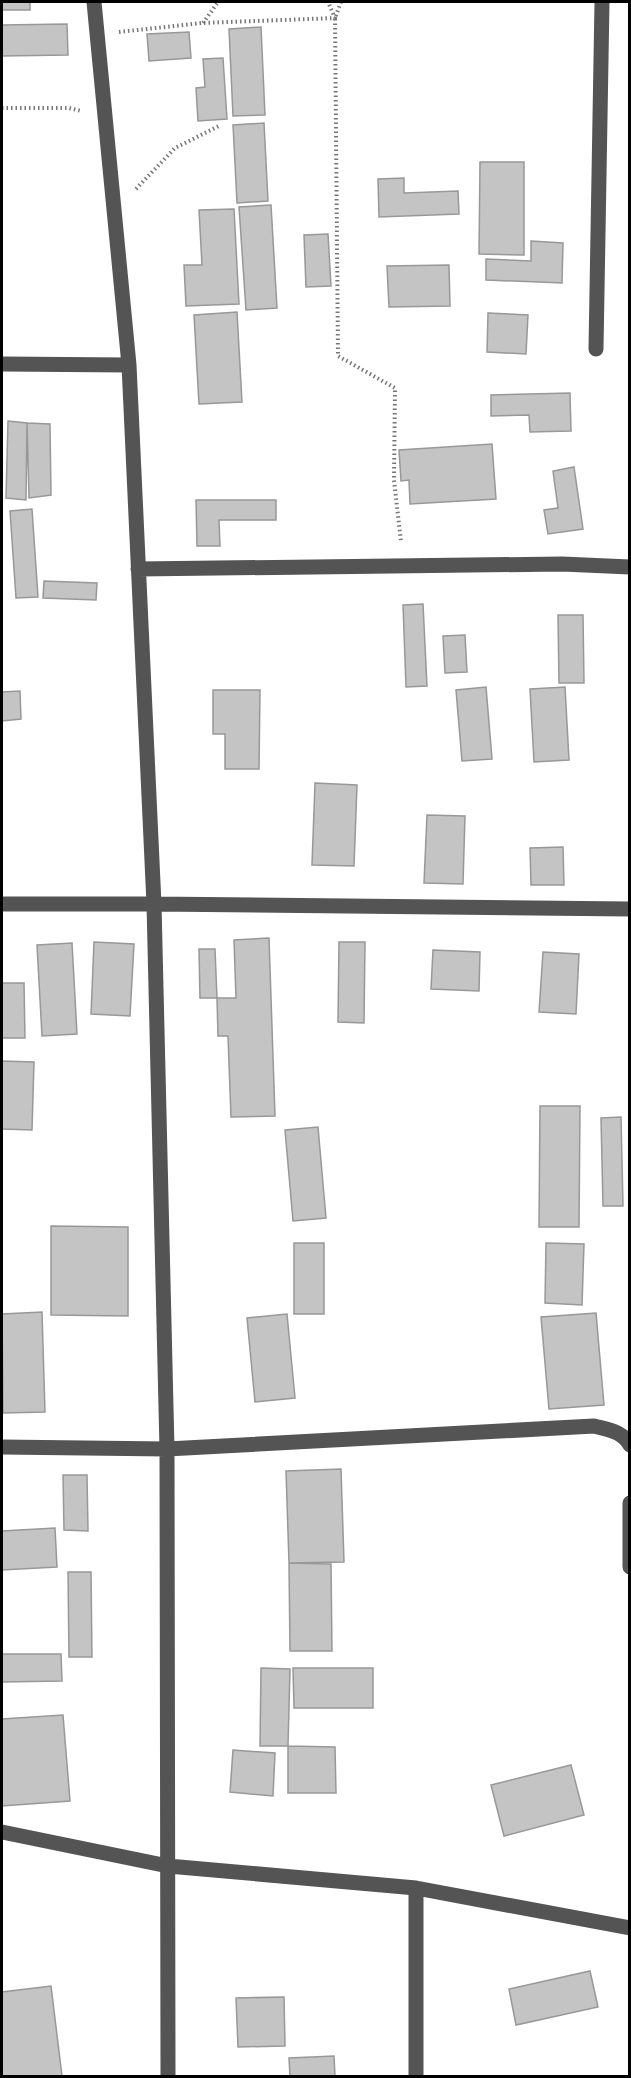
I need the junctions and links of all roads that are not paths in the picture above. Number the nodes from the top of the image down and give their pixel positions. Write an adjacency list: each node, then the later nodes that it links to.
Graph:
1 (94, 2): 5 (street)
2 (602, 2): 3 (street)
3 (596, 349)
4 (2, 364): 5 (street)
5 (129, 365): 7 (street)
6 (630, 567): 7 (street)
7 (138, 569): 9 (street)
8 (2, 904): 9 (street)
9 (154, 904): 10 (street); 13 (street)
10 (630, 909)
11 (630, 1445): 13 (street)
12 (2, 1447): 13 (street)
13 (167, 1449): 18 (street)
14 (630, 1503): 15 (street)
15 (629, 1531): 16 (street)
16 (630, 1567)
17 (2, 1832): 18 (street)
18 (168, 1866): 19 (street); 21 (street)
19 (416, 1888): 20 (street); 22 (street)
20 (630, 1928)
21 (168, 2076)
22 (416, 2076)

